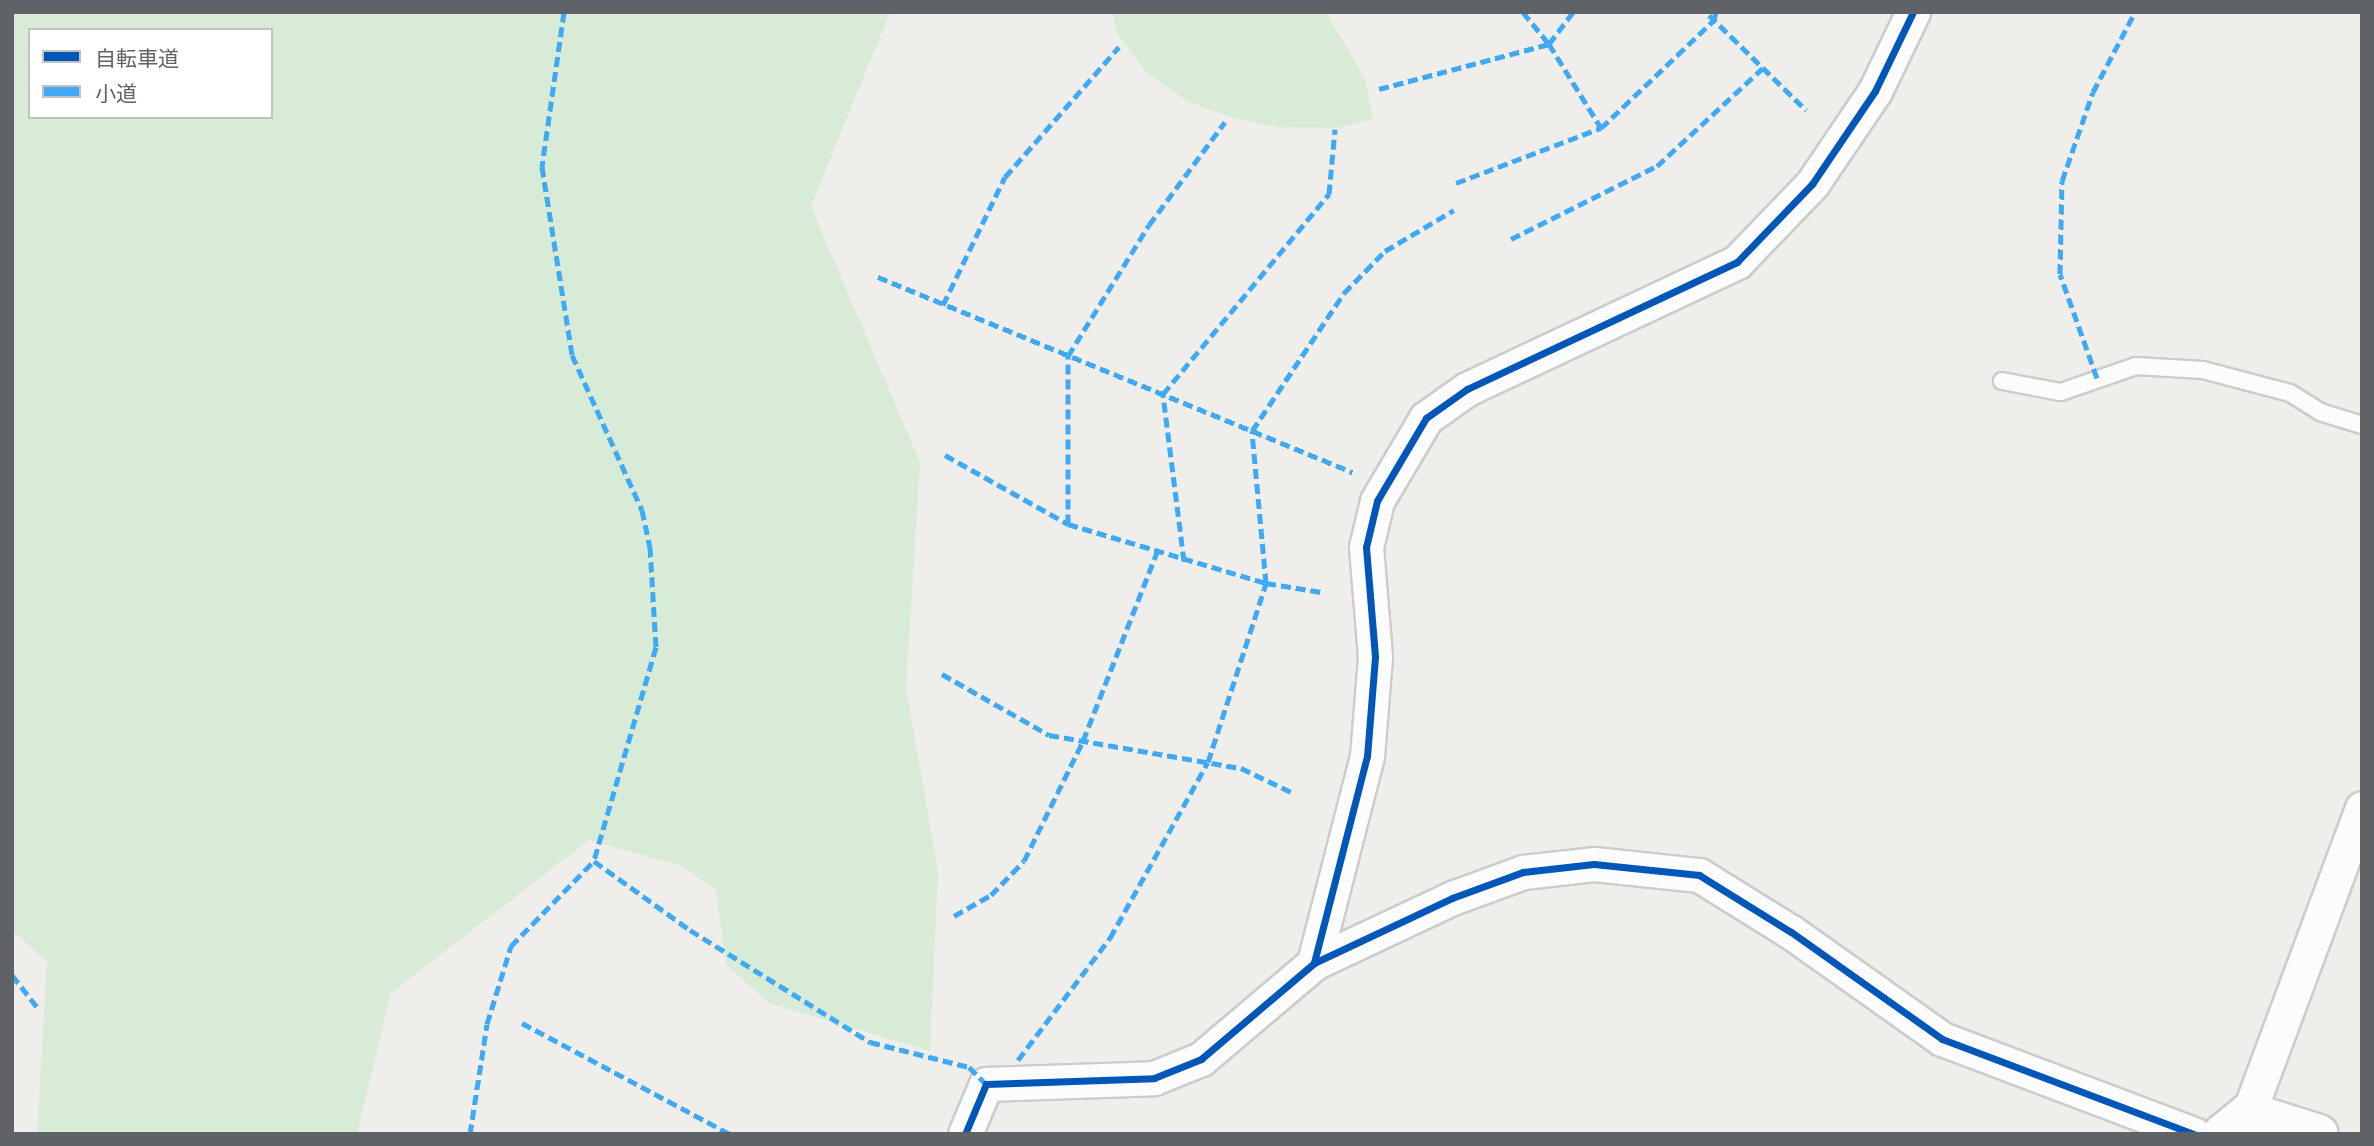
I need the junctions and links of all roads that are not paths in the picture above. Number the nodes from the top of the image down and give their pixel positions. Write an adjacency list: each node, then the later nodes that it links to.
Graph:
1 (1913, 12): 5 (street)
2 (2002, 381): 3 (lane)
3 (2362, 425)
4 (2362, 808): 6 (street)
5 (1314, 963): 7 (street); 8 (street)
6 (2236, 1123): 9 (main road)
7 (965, 1134)
8 (2194, 1134)
9 (2319, 1134)

